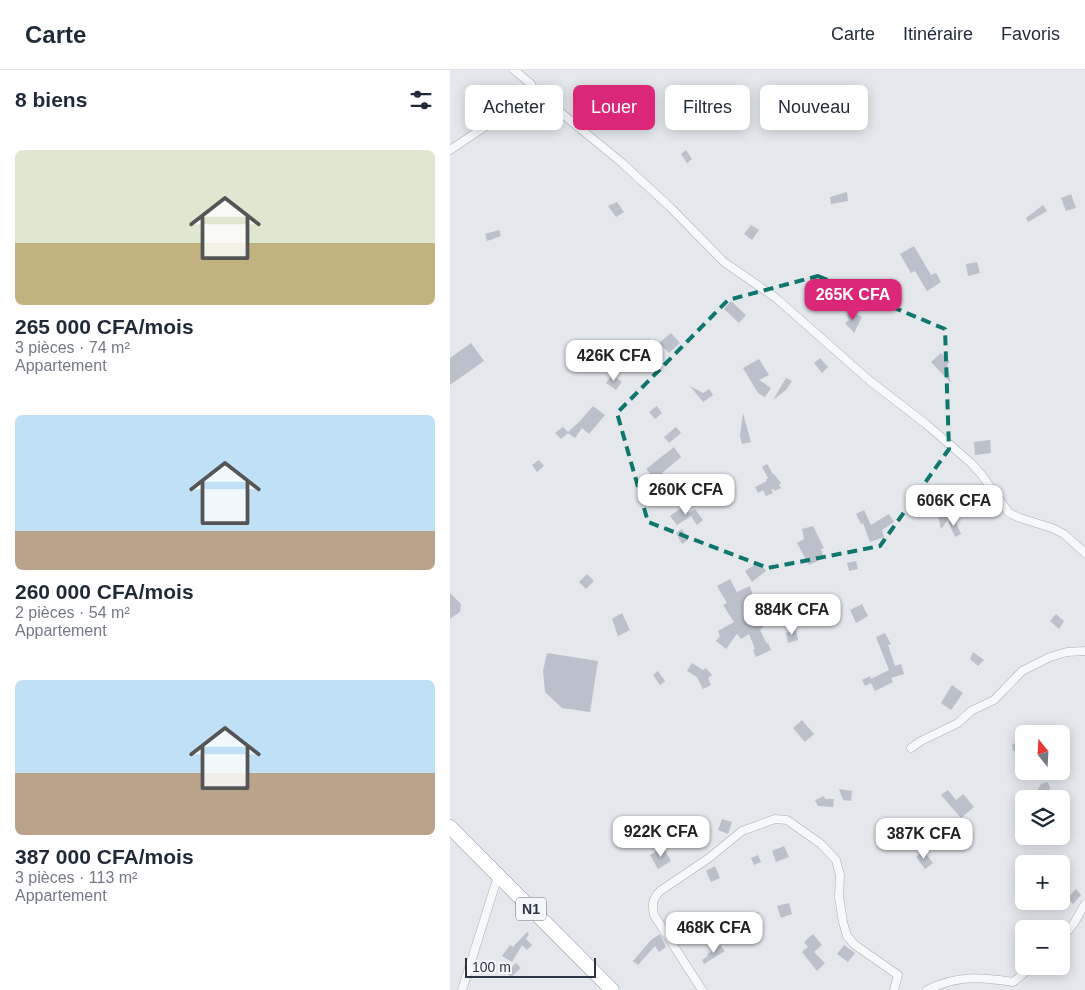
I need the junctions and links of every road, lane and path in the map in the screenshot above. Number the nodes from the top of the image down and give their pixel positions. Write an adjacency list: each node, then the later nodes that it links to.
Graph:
1 (514, 70): 2 (street)
2 (531, 85)
3 (563, 114): 6 (street)
4 (480, 130): 5 (street)
5 (450, 150)
6 (1085, 553)
7 (1085, 651): 8 (street)
8 (911, 748)
9 (450, 827): 10 (highway, N1)
10 (498, 876): 14 (street); 15 (highway, N1)
11 (1085, 904): 12 (street)
12 (1070, 928)
13 (1022, 975): 18 (street)
14 (462, 990)
15 (612, 990)
16 (702, 990): 17 (street)
17 (894, 990)
18 (927, 990)

